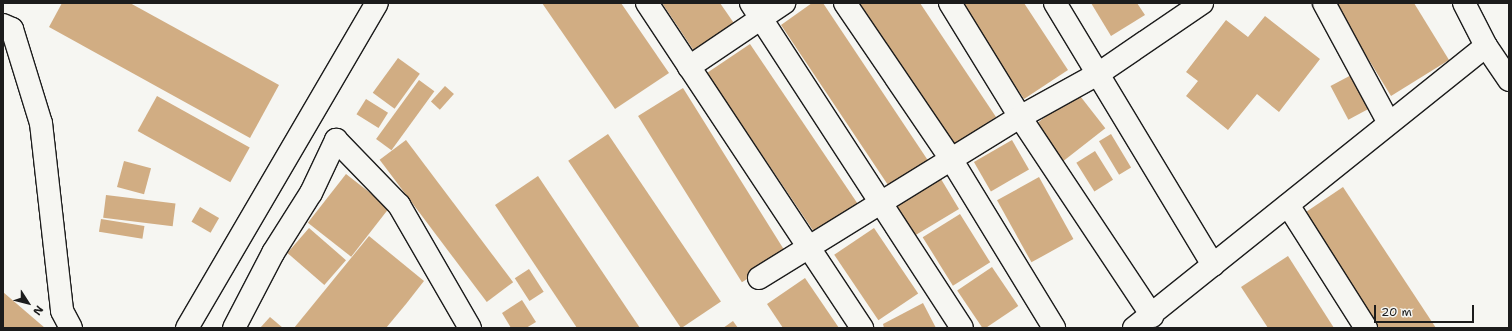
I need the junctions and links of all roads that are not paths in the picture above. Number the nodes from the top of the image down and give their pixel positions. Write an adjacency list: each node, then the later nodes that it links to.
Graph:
1 (377, 3): 26 (street)
2 (647, 3): 13 (street)
3 (784, 3): 10 (street)
4 (845, 3): 18 (street)
5 (950, 3): 16 (street)
6 (1055, 3): 14 (street)
7 (1202, 3): 14 (street)
8 (1324, 3): 17 (street)
9 (1464, 3): 12 (street)
10 (756, 11): 13 (street); 19 (street)
11 (3, 25): 25 (street)
12 (1486, 46): 15 (street); 17 (street)
13 (689, 67): 21 (street)
14 (1098, 74): 16 (street); 22 (street)
15 (1509, 80)
16 (1020, 117): 18 (street); 24 (street)
17 (1389, 123): 20 (street)
18 (951, 160): 19 (street); 31 (street)
19 (880, 204): 21 (street); 30 (street)
20 (1288, 205): 22 (street); 33 (street)
21 (810, 247): 23 (street); 29 (street)
22 (1213, 265): 24 (street)
23 (759, 278)
24 (1152, 316): 32 (street)
25 (71, 328)
26 (187, 328)
27 (234, 328): 28 (street)
28 (470, 328)
29 (862, 328)
30 (962, 328)
31 (1054, 328)
32 (1134, 328)
33 (1366, 328)

